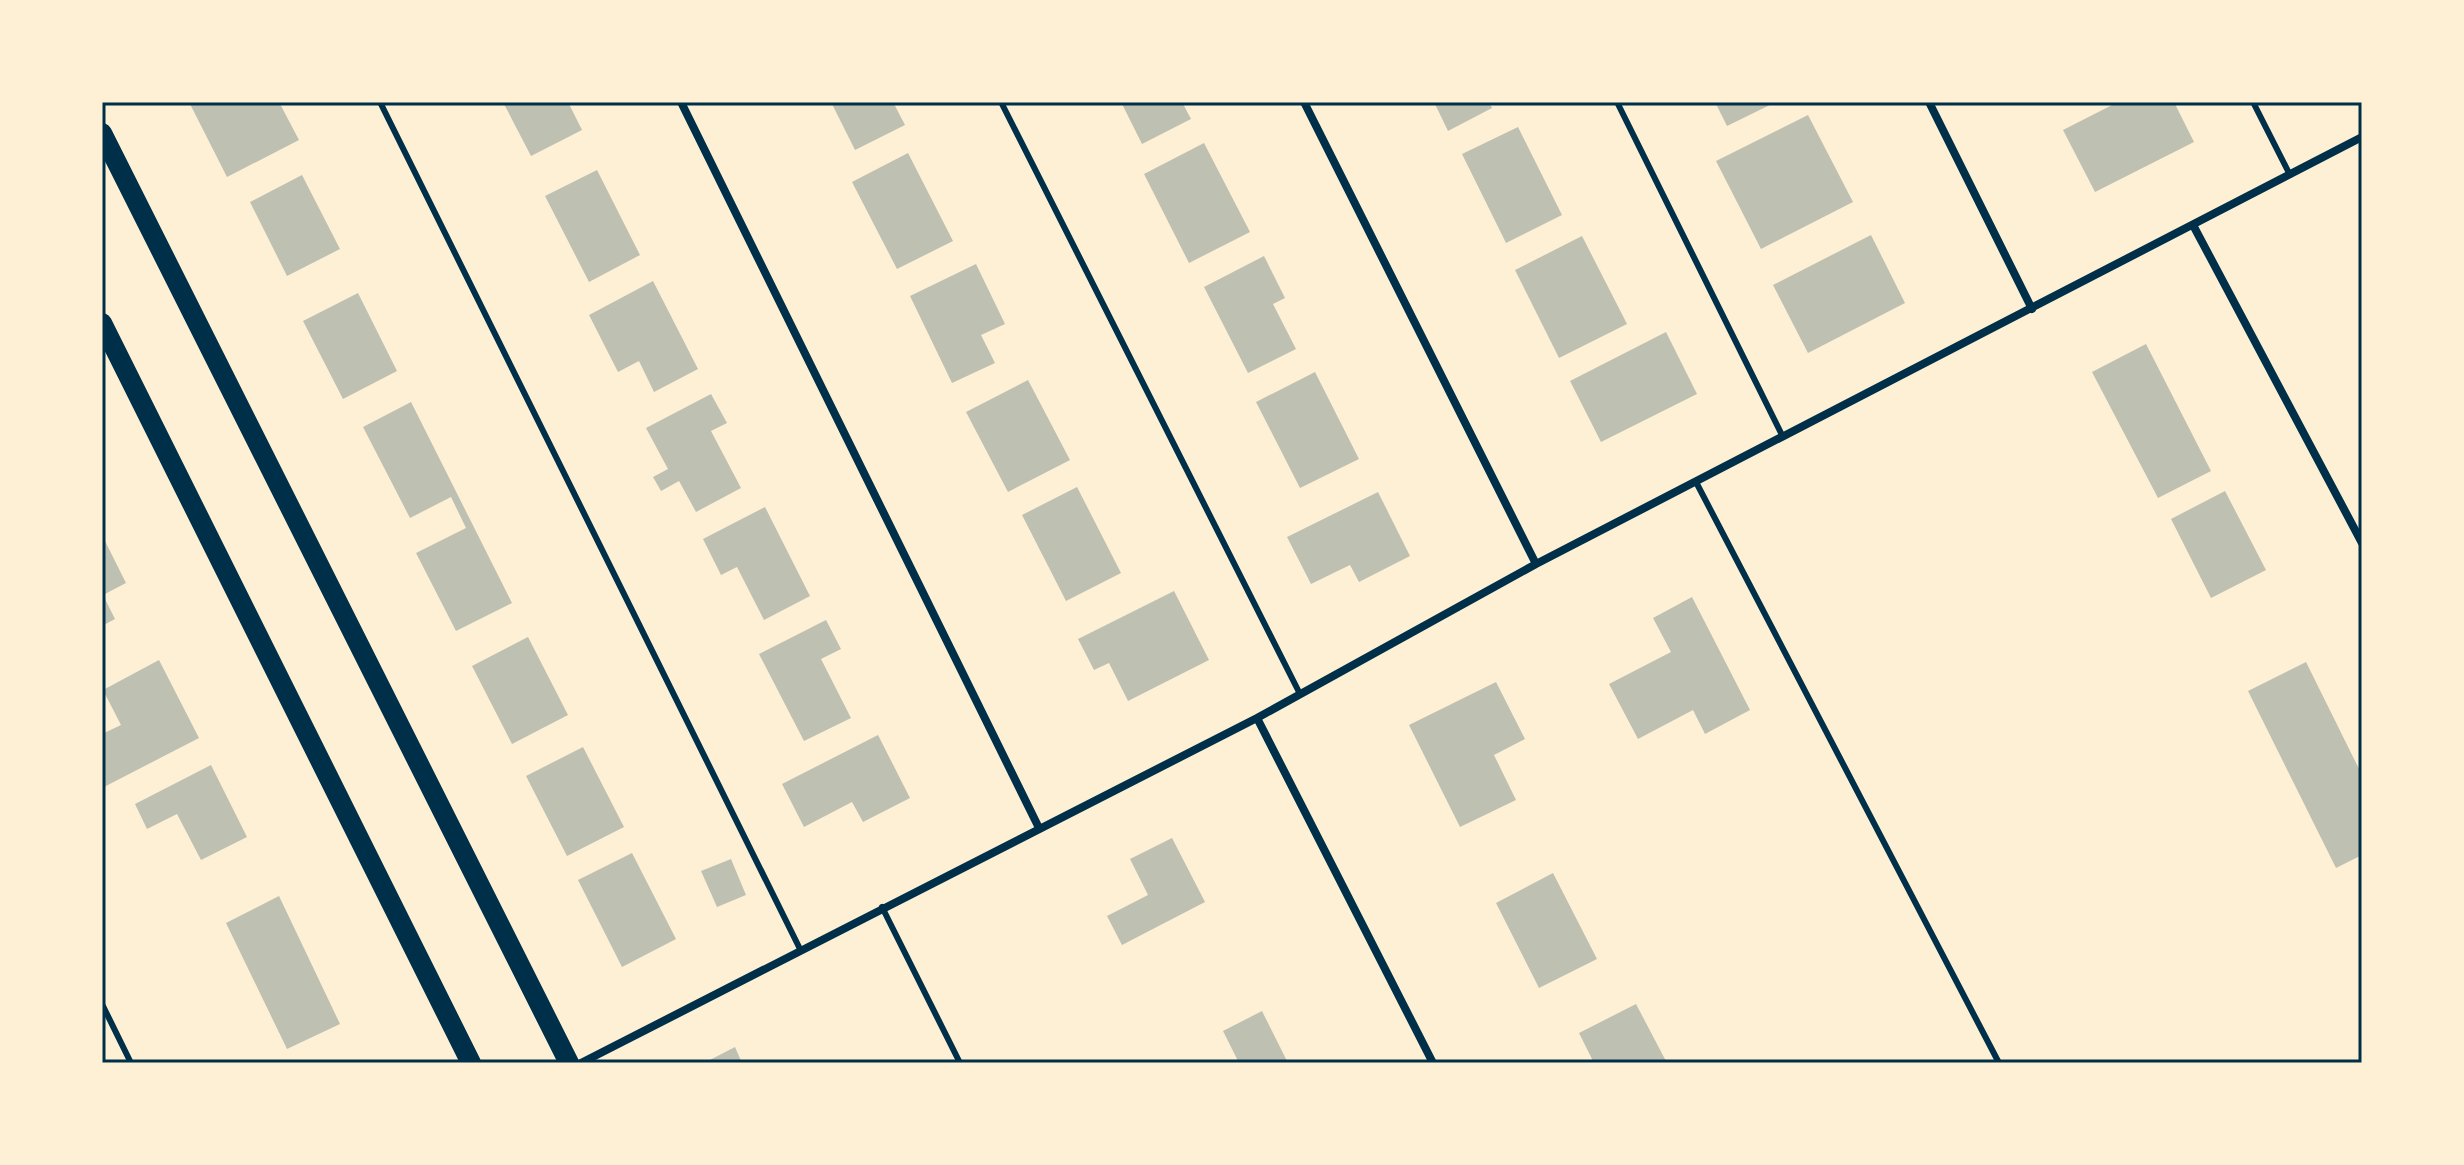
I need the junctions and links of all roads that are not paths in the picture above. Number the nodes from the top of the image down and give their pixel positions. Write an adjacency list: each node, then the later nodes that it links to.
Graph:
1 (380, 102): 22 (lane)
2 (681, 102): 20 (street)
3 (1001, 102): 18 (lane)
4 (1304, 102): 17 (street)
5 (1617, 102): 14 (lane)
6 (1929, 102): 12 (street)
7 (2253, 102): 10 (lane)
8 (102, 133): 26 (main road)
9 (2362, 137): 10 (street)
10 (2290, 175): 11 (street)
11 (2193, 225): 12 (street); 16 (street)
12 (2032, 309): 14 (street)
13 (102, 323): 25 (main road)
14 (1783, 437): 15 (street)
15 (1696, 482): 17 (street); 30 (lane)
16 (2362, 543)
17 (1536, 564): 18 (street)
18 (1300, 694): 19 (street)
19 (1257, 718): 20 (street); 29 (street)
20 (1039, 828): 21 (street)
21 (882, 907): 22 (street); 28 (lane)
22 (800, 949): 27 (street)
23 (102, 1004): 24 (lane)
24 (131, 1063)
25 (471, 1063)
26 (569, 1063)
27 (581, 1063)
28 (960, 1063)
29 (1433, 1063)
30 (1999, 1063)

